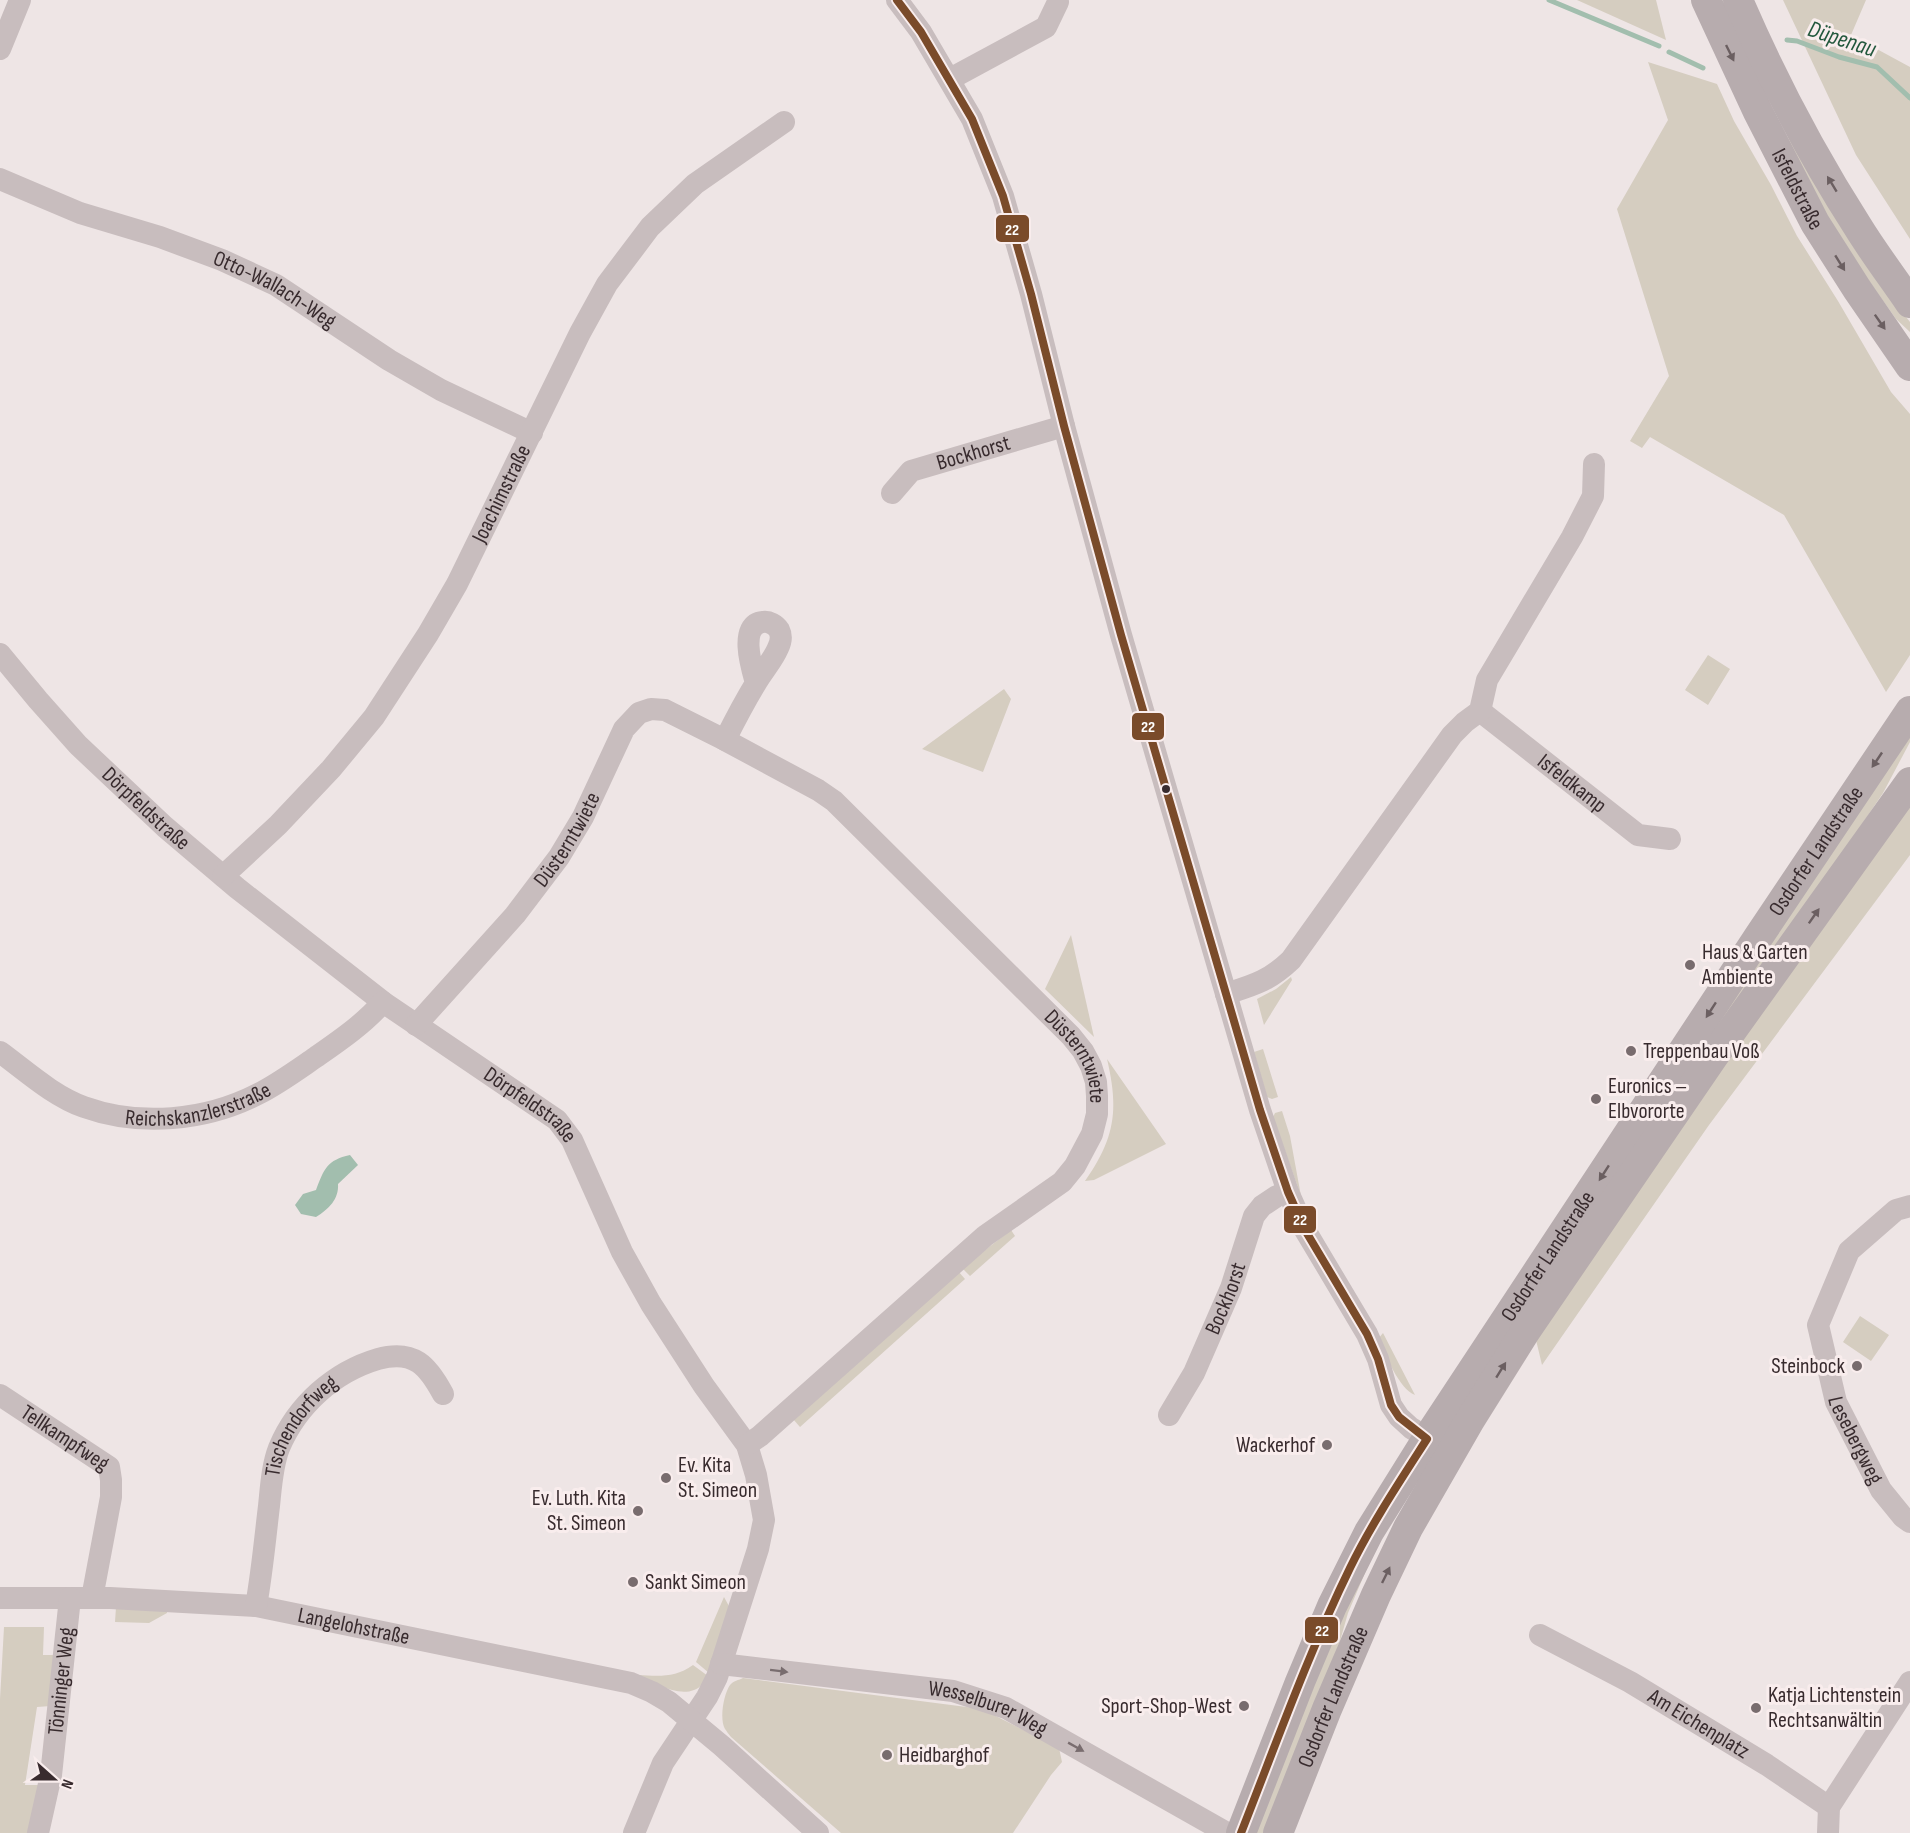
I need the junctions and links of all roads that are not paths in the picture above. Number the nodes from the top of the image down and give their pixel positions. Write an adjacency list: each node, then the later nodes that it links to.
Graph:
1 (20, 0): 6 (street)
2 (897, 0): 7 (street)
3 (1706, 0): 11 (main road, Isfeldstraße, one-way to 11)
4 (1738, 0): 10 (main road, Isfeldstraße, one-way to 4)
5 (1058, 2): 7 (street)
6 (0, 49)
7 (950, 79): 12 (street)
8 (784, 122): 13 (street, Joachimstraße)
9 (0, 179): 13 (street, Otto-Wallach-Weg)
10 (1910, 303)
11 (1910, 366)
12 (1064, 426): 15 (street, Bockhorst); 24 (street)
13 (532, 433): 23 (street, Joachimstraße)
14 (1594, 464): 18 (street)
15 (892, 493)
16 (0, 654): 23 (street, Dörpfeldstraße)
17 (756, 683): 20 (street)
18 (1480, 711): 22 (street, Isfeldkamp); 24 (street)
19 (1910, 711): 34 (main road, Osdorfer Landstraße, one-way to 34)
20 (725, 740): 26 (street, Düsterntwiete); 33 (street, Düsterntwiete)
21 (1910, 782): 34 (main road, Osdorfer Landstraße, one-way to 21)
22 (1670, 839)
23 (223, 876): 25 (street, Dörpfeldstraße)
24 (1226, 994): 28 (street)
25 (383, 1002): 26 (street, Dörpfeldstraße); 27 (street, Reichskanzlerstraße)
26 (416, 1025): 33 (street, Dörpfeldstraße)
27 (0, 1052)
28 (1288, 1191): 32 (street, Bockhorst); 34 (street)
29 (1910, 1206): 35 (street, Lesebergweg)
30 (443, 1394): 38 (street, Tischendorfweg)
31 (0, 1395): 37 (street, Tellkampfweg)
32 (1169, 1415)
33 (747, 1445): 40 (street, Dörpfeldstraße)
34 (1439, 1445): 48 (main road, Osdorfer Landstraße); 49 (main road, Osdorfer Landstraße, one-way to 34)
35 (1910, 1522)
36 (0, 1598): 37 (street, Langelohstraße)
37 (81, 1598): 38 (street, Langelohstraße); 44 (street, Tönninger Weg)
38 (256, 1606): 42 (street, Langelohstraße)
39 (1540, 1635): 43 (street, Am Eichenplatz)
40 (721, 1664): 42 (street, Dörpfeldstraße); 47 (street, Wesselburer Weg, one-way to 47)
41 (1910, 1682): 43 (street)
42 (691, 1720): 45 (street); 46 (street, Langelohstraße)
43 (1829, 1807): 50 (street)
44 (38, 1833)
45 (634, 1833)
46 (818, 1833)
47 (1227, 1833)
48 (1241, 1833)
49 (1278, 1833)
50 (1828, 1833)

